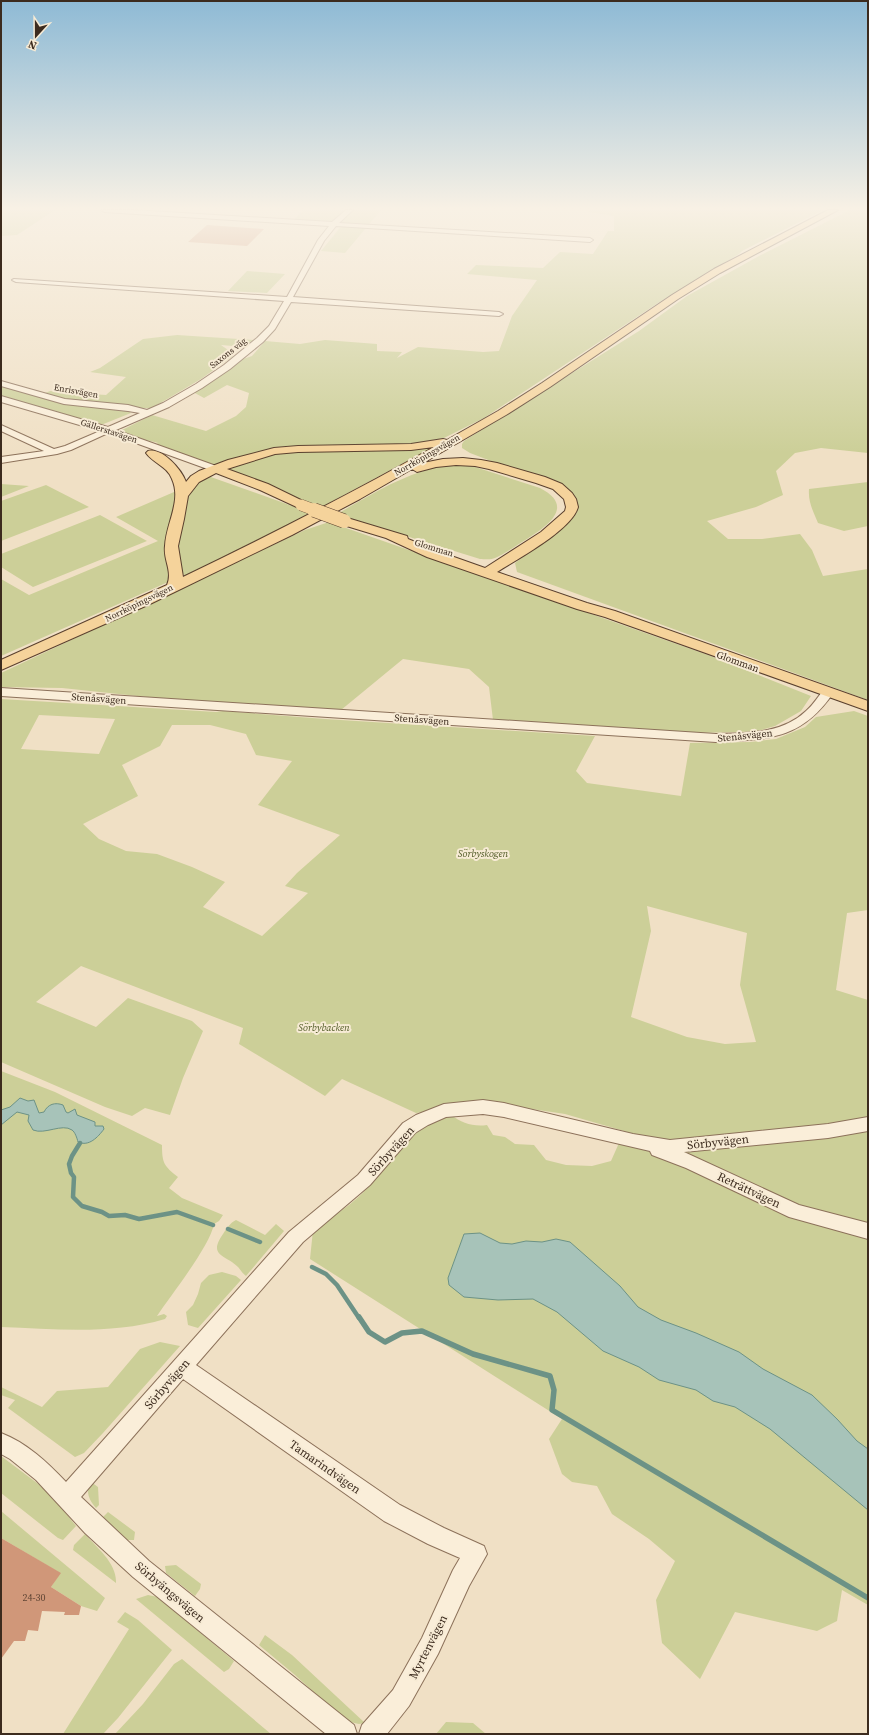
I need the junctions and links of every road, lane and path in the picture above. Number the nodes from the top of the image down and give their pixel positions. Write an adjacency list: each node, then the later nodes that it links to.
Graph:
1 (174, 291): 4 (street)
2 (294, 291): 4 (street, Saxons väg)
3 (685, 291): 11 (main road, Norrköpingsvägen)
4 (290, 299): 5 (street); 8 (street, Saxons väg)
5 (499, 314)
6 (1, 383): 8 (street, Enrisvägen)
7 (1, 400): 10 (street, Gällerstavägen)
8 (149, 413): 10 (street, Saxons väg)
9 (1, 428): 12 (street)
10 (103, 432): 12 (street, Saxons väg); 13 (street, Gällerstavägen); 16 (street, Gällerstavägen)
11 (459, 437): 15 (main road); 16 (main road); 17 (main road, Norrköpingsvägen)
12 (54, 452): 14 (street, Saxons väg)
13 (152, 453): 16 (street, Gällerstavägen); 18 (main road)
14 (1, 460)
15 (482, 463): 17 (main road); 19 (main road)
16 (211, 471): 18 (main road); 19 (main road, Glomman, bridge)
17 (394, 475): 20 (main road, Norrköpingsvägen)
18 (181, 496): 20 (main road)
19 (491, 570): 23 (main road, Glomman)
20 (173, 587): 21 (main road, Norrköpingsvägen)
21 (1, 666)
22 (1, 692): 23 (street, Stenåsvägen)
23 (828, 692): 24 (main road, Glomman)
24 (868, 706)
25 (868, 1124): 26 (street, Sörbyvägen)
26 (633, 1142): 27 (street, Reträttvägen); 28 (street, Sörbyvägen)
27 (868, 1230)
28 (182, 1367): 30 (street, Sörbyvägen); 31 (street, Tamarindvägen)
29 (1, 1443): 30 (street, Sörbyängsvägen)
30 (67, 1497): 32 (street, Sörbyängsvägen)
31 (476, 1554): 33 (street, Myrtenvägen)
32 (346, 1734)
33 (371, 1734)

